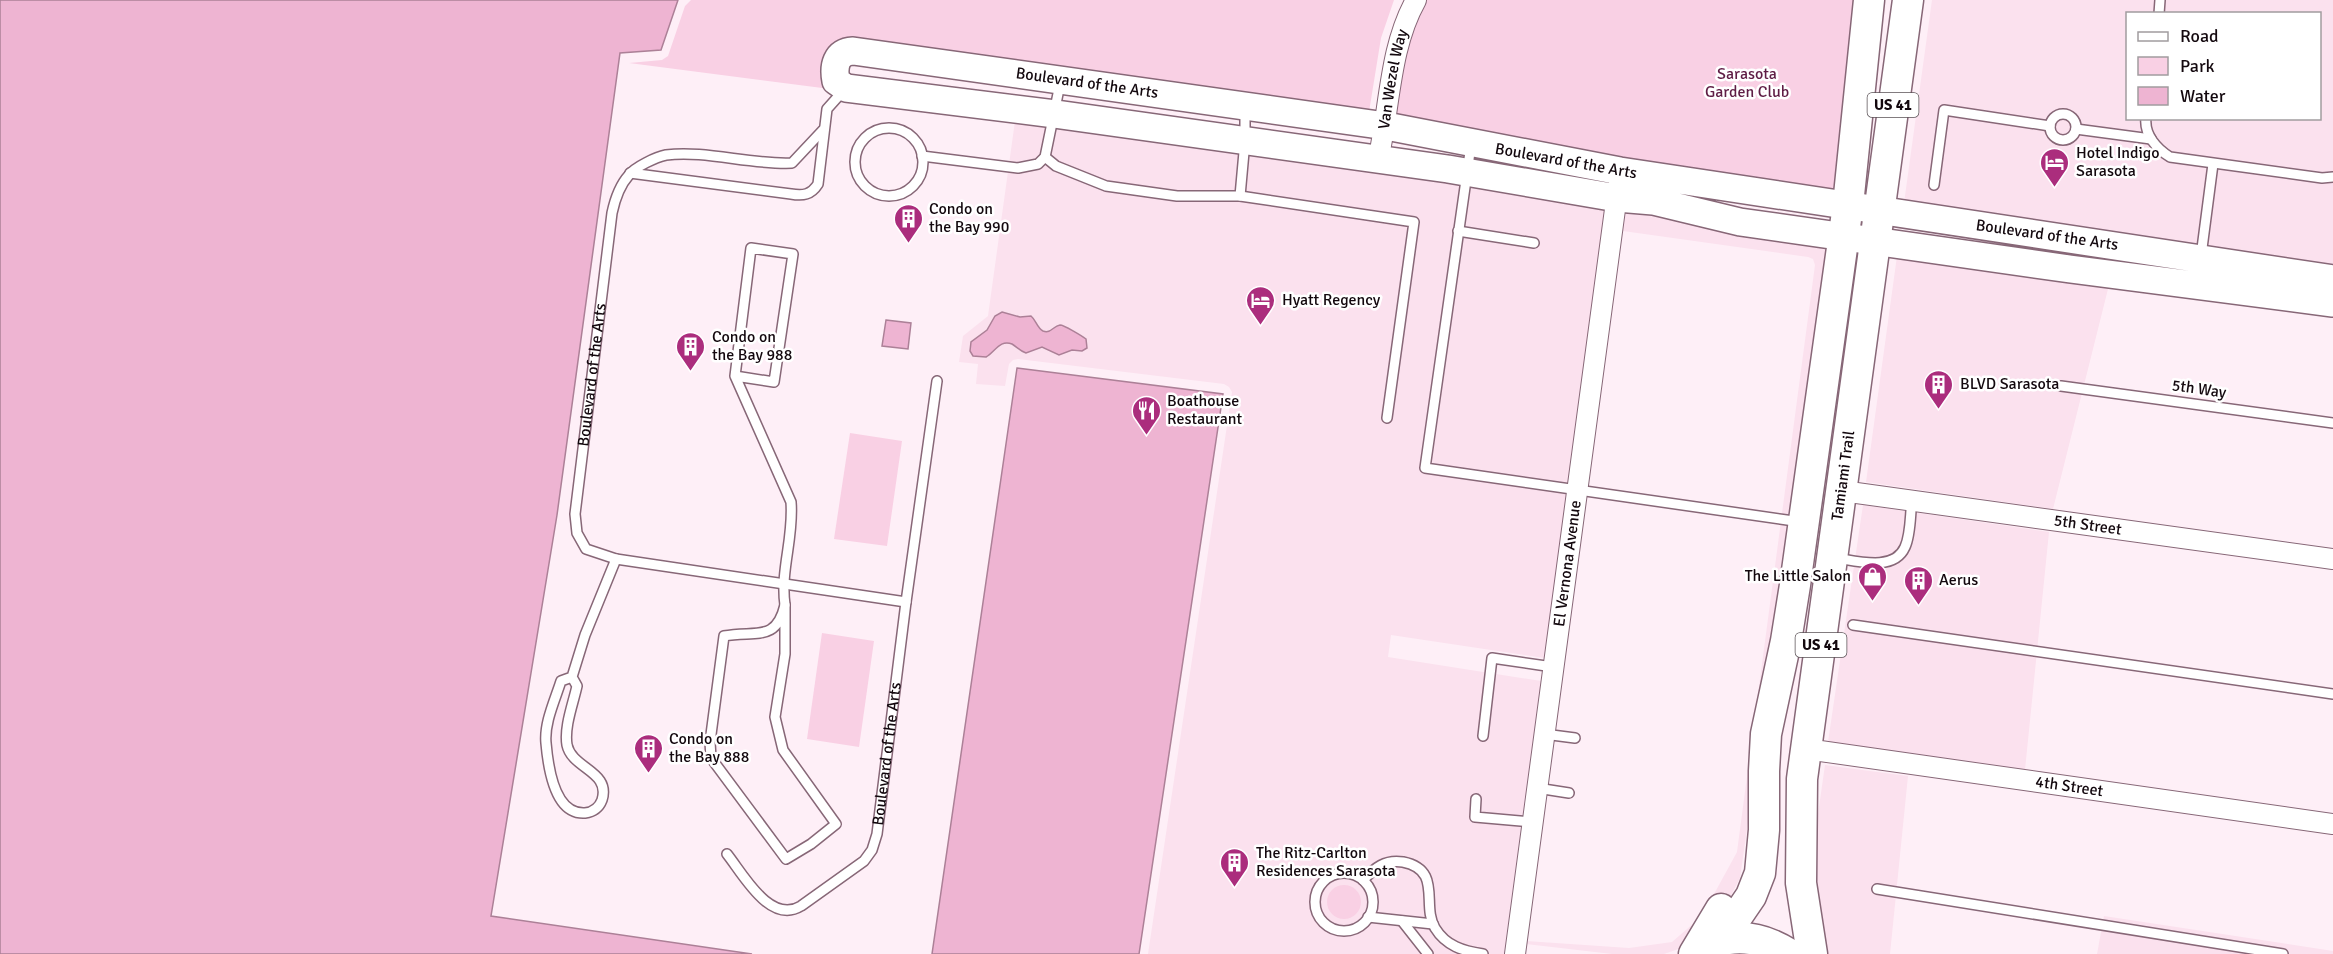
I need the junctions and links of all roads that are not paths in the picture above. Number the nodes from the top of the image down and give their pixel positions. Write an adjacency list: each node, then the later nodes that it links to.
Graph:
1 (1416, 0): 9 (street, Van Wezel Way)
2 (1869, 0): 27 (main road, Tamiami Trail / US 41)
3 (1908, 0): 28 (main road, Tamiami Trail / US 41)
4 (1061, 80): 5 (street, Boulevard of the Arts); 6 (street, Boulevard of the Arts); 7 (lane)
5 (846, 88): 7 (street, Boulevard of the Arts); 12 (lane)
6 (1245, 105): 9 (street, Boulevard of the Arts); 14 (lane)
7 (1055, 114): 14 (street, Boulevard of the Arts); 17 (lane)
8 (2146, 120): 13 (lane)
9 (1386, 126): 15 (street, Boulevard of the Arts); 18 (street, Van Wezel Way)
10 (2050, 126): 11 (lane); 11 (lane); 24 (lane)
11 (2076, 129): 13 (lane)
12 (824, 130): 21 (lane); 21 (lane)
13 (2151, 139): 19 (lane)
14 (1245, 141): 18 (street, Boulevard of the Arts); 25 (lane)
15 (1472, 143): 20 (street, Boulevard of the Arts); 22 (lane)
16 (922, 156): 16 (lane); 17 (lane)
17 (1045, 157): 25 (lane)
18 (1378, 160): 22 (street, Boulevard of the Arts)
19 (2213, 164): 23 (lane); 33 (lane)
20 (1620, 171): 26 (street, El Vernona Avenue); 27 (street, Boulevard of the Arts)
21 (630, 172): 46 (lane, Boulevard of the Arts)
22 (1466, 172): 26 (street, Boulevard of the Arts); 29 (lane)
23 (2333, 177)
24 (1934, 185)
25 (1240, 196): 39 (lane)
26 (1617, 198): 30 (street, Boulevard of the Arts); 41 (street, El Vernona Avenue)
27 (1848, 205): 28 (street, Boulevard of the Arts); 30 (main road, Tamiami Trail / US 41)
28 (1879, 211): 31 (main road, Tamiami Trail / US 41); 33 (street, Boulevard of the Arts)
29 (1458, 231): 32 (lane); 41 (lane)
30 (1842, 237): 31 (street, Boulevard of the Arts); 44 (main road, Tamiami Trail / US 41)
31 (1874, 242): 33 (street, Boulevard of the Arts); 42 (main road, Tamiami Trail / US 41)
32 (1534, 243)
33 (2199, 271): 34 (street, Boulevard of the Arts); 35 (street, Boulevard of the Arts)
34 (2333, 279)
35 (2333, 303)
36 (735, 376): 36 (lane); 48 (lane)
37 (937, 381): 49 (lane, Boulevard of the Arts)
38 (2061, 386): 40 (lane, 5th Way)
39 (1387, 418)
40 (2333, 423)
41 (1577, 491): 44 (lane); 52 (street, El Vernona Avenue)
42 (1842, 491): 43 (street, 5th Street); 45 (main road, Tamiami Trail / US 41)
43 (1912, 501): 45 (lane); 47 (street, 5th Street)
44 (1803, 522): 56 (main road, Tamiami Trail / US 41)
45 (1833, 558): 59 (main road, Tamiami Trail / US 41)
46 (616, 559): 48 (lane, Boulevard of the Arts); 53 (lane)
47 (2333, 559)
48 (782, 585): 49 (lane, Boulevard of the Arts); 50 (lane)
49 (906, 602): 65 (lane, Boulevard of the Arts)
50 (786, 605): 50 (lane)
51 (1853, 625): 54 (lane)
52 (1553, 667): 55 (street, El Vernona Avenue); 57 (lane)
53 (572, 677): 53 (lane)
54 (2333, 694)
55 (1544, 734): 58 (lane); 60 (street, El Vernona Avenue)
56 (1766, 734): 71 (main road, Tamiami Trail / US 41); 76 (main road)
57 (1483, 736)
58 (1575, 738)
59 (1806, 749): 64 (street, 4th Street); 72 (main road, Tamiami Trail / US 41)
60 (1537, 788): 61 (lane); 63 (street, El Vernona Avenue)
61 (1569, 793)
62 (1476, 800): 63 (lane)
63 (1532, 822): 75 (street, El Vernona Avenue)
64 (2333, 824)
65 (727, 854)
66 (1363, 880): 68 (lane); 68 (lane); 70 (lane)
67 (1877, 889): 77 (lane)
68 (1368, 917): 69 (lane)
69 (1402, 921): 70 (lane); 73 (lane)
70 (1433, 924): 74 (lane)
71 (1721, 940): 72 (main road); 76 (main road, US 41)
72 (1809, 949)
73 (1428, 954)
74 (1483, 954)
75 (1515, 954)
76 (1695, 954)
77 (2283, 954)

